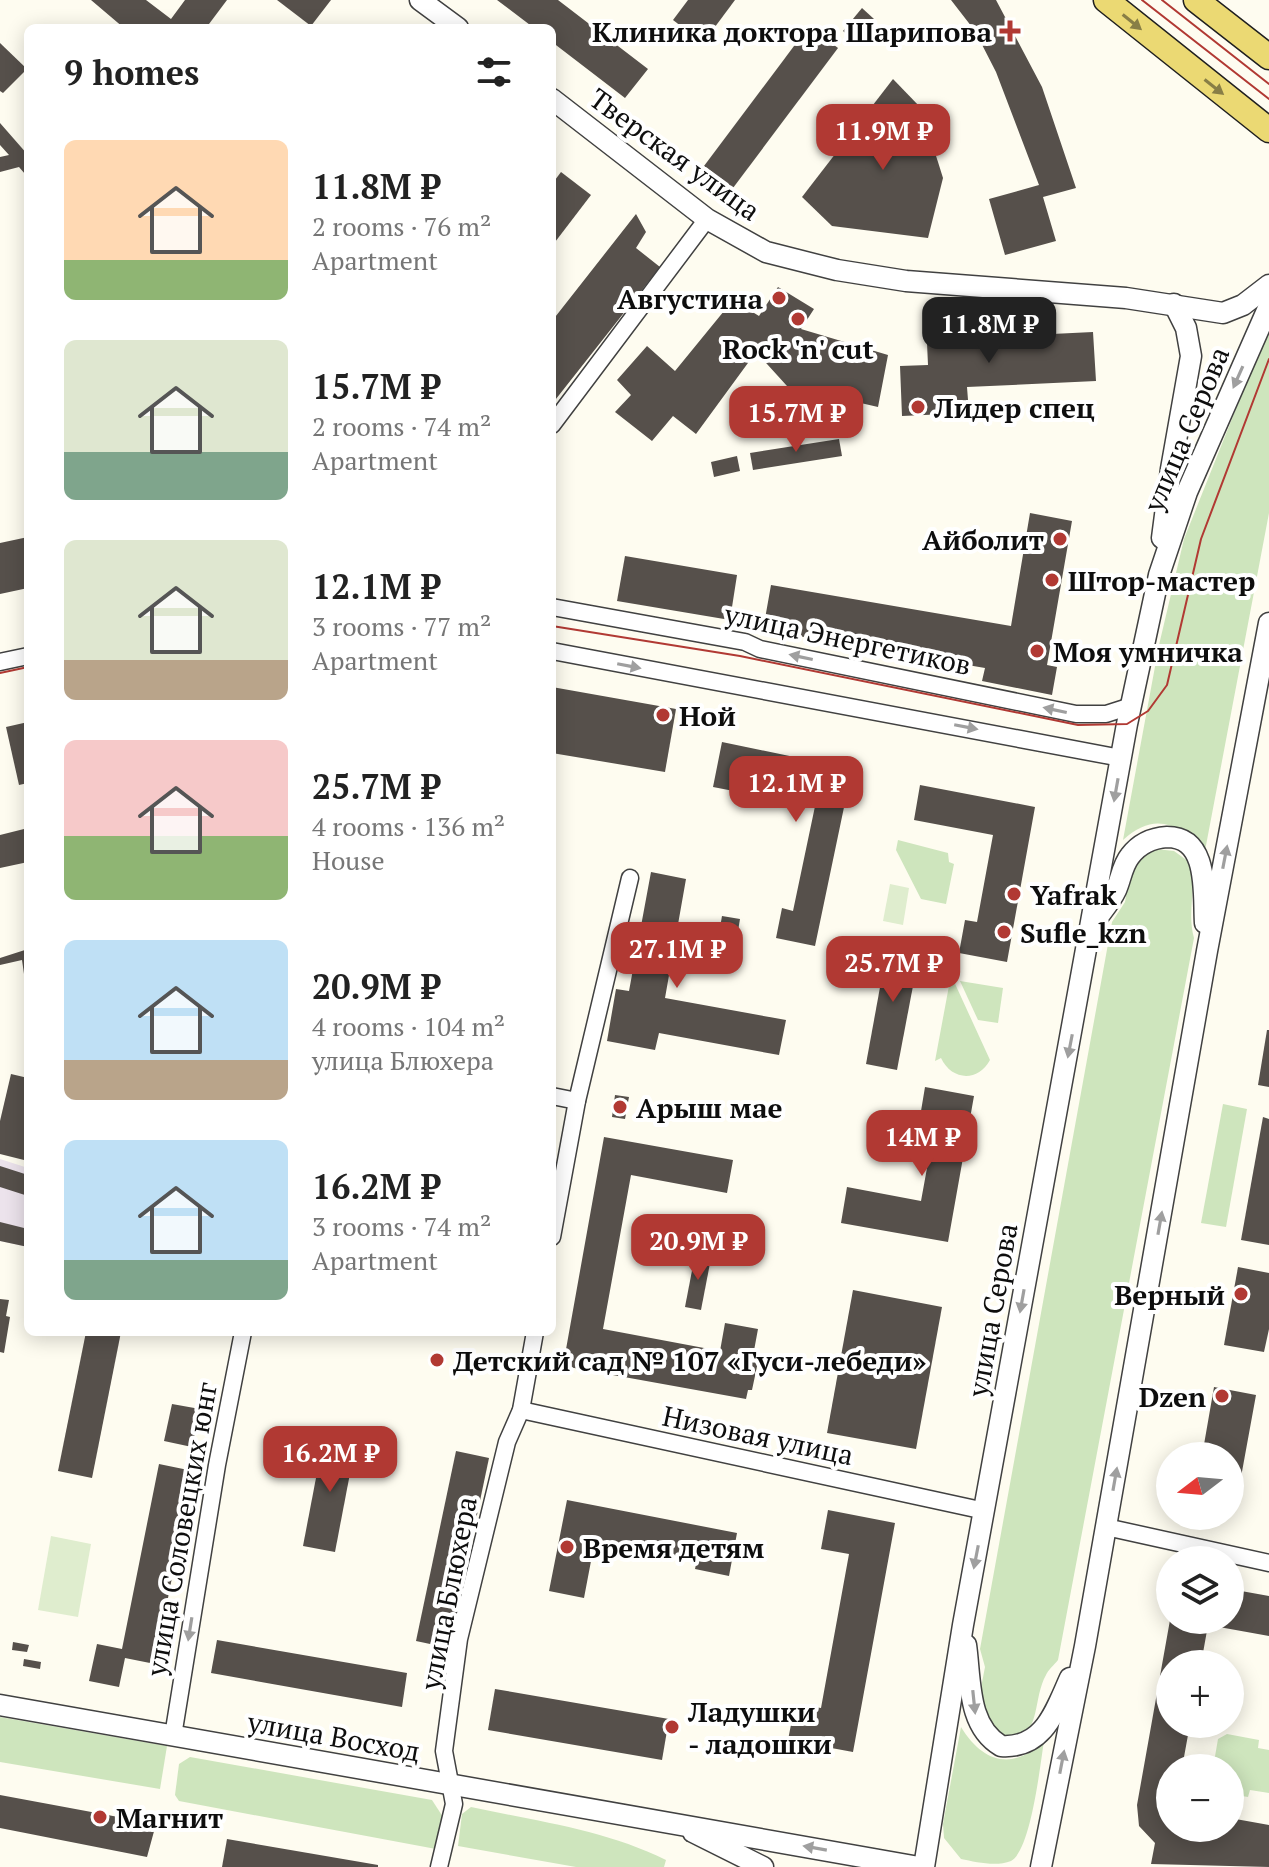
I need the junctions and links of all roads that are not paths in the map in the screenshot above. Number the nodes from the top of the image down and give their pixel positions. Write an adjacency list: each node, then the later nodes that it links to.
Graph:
1 (420, 0): 4 (street)
2 (1106, 0): 7 (main road, one-way to 7)
3 (1196, 0): 5 (main road)
4 (453, 24)
5 (1269, 57)
6 (556, 102): 8 (street, Тверская улица)
7 (1269, 130)
8 (707, 219): 10 (street, Тверская улица); 12 (street)
9 (1269, 285): 10 (street, Тверская улица)
10 (1174, 304): 13 (street, улица Серова)
11 (1269, 306): 13 (street, улица Серова, one-way to 13)
12 (556, 420)
13 (1159, 575): 20 (street, улица Серова)
14 (556, 608): 20 (street, улица Энергетиков, one-way to 14)
15 (1269, 623): 21 (street)
16 (556, 652): 22 (street, one-way to 22)
17 (24, 657): 18 (street)
18 (0, 662)
19 (1269, 691): 21 (street)
20 (1131, 706): 22 (street, улица Серова)
21 (1251, 727): 25 (street, one-way to 21)
22 (1121, 758): 24 (street, улица Серова, one-way to 24)
23 (630, 878): 27 (street)
24 (1090, 929): 25 (street); 32 (street, улица Серова, one-way to 32)
25 (1207, 951): 33 (street, one-way to 25)
26 (556, 1097): 27 (street)
27 (577, 1101): 28 (street)
28 (556, 1215)
29 (242, 1336): 38 (street, улица Соловецких юнг, one-way to 38)
30 (534, 1336): 31 (street, улица Блюхера)
31 (521, 1410): 32 (street, Низовая улица); 39 (street, улица Блюхера)
32 (985, 1511): 35 (street, улица Серова, one-way to 35)
33 (1106, 1527): 34 (street); 36 (street)
34 (1269, 1563)
35 (963, 1625): 36 (street, one-way to 36); 43 (street, улица Серова)
36 (1085, 1646): 44 (street, one-way to 36)
37 (0, 1705): 38 (street, улица Восход)
38 (173, 1736): 39 (street, улица Восход)
39 (451, 1785): 40 (street, улица Восход); 41 (street, улица Блюхера)
40 (660, 1819): 42 (street, улица Восход); 43 (street, улица Восход, one-way to 40)
41 (439, 1867)
42 (763, 1867)
43 (921, 1867)
44 (1041, 1867)

